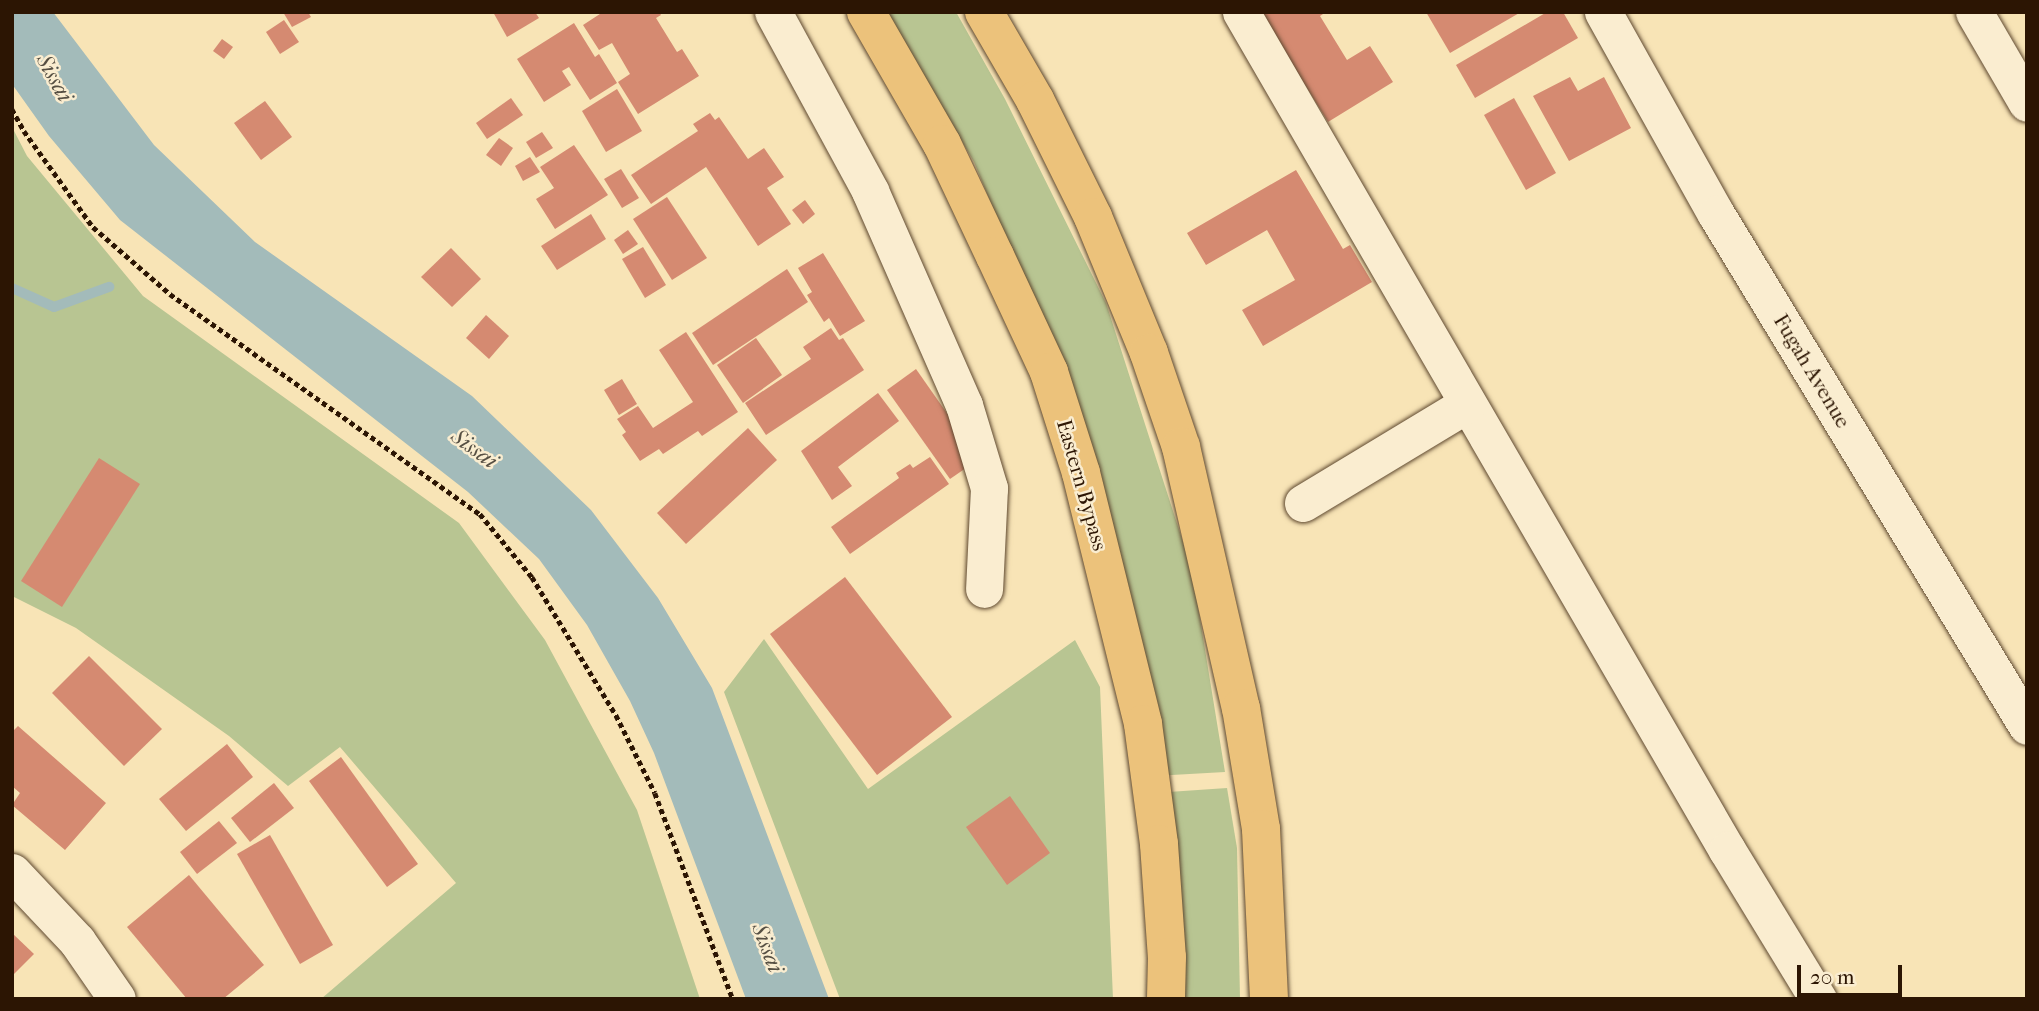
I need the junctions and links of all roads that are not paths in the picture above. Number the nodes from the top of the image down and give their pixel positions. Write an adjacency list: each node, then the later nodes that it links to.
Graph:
1 (773, 12): 10 (street)
2 (866, 12): 14 (highway, Eastern Bypass)
3 (984, 12): 15 (highway)
4 (1241, 12): 8 (street)
5 (1603, 12): 11 (street, Fugah Avenue)
6 (1975, 12): 7 (street)
7 (2027, 103)
8 (1467, 404): 9 (street); 16 (street)
9 (1303, 503)
10 (984, 589)
11 (2027, 726)
12 (12, 872): 13 (street)
13 (117, 999)
14 (1166, 999)
15 (1269, 999)
16 (1818, 999)

